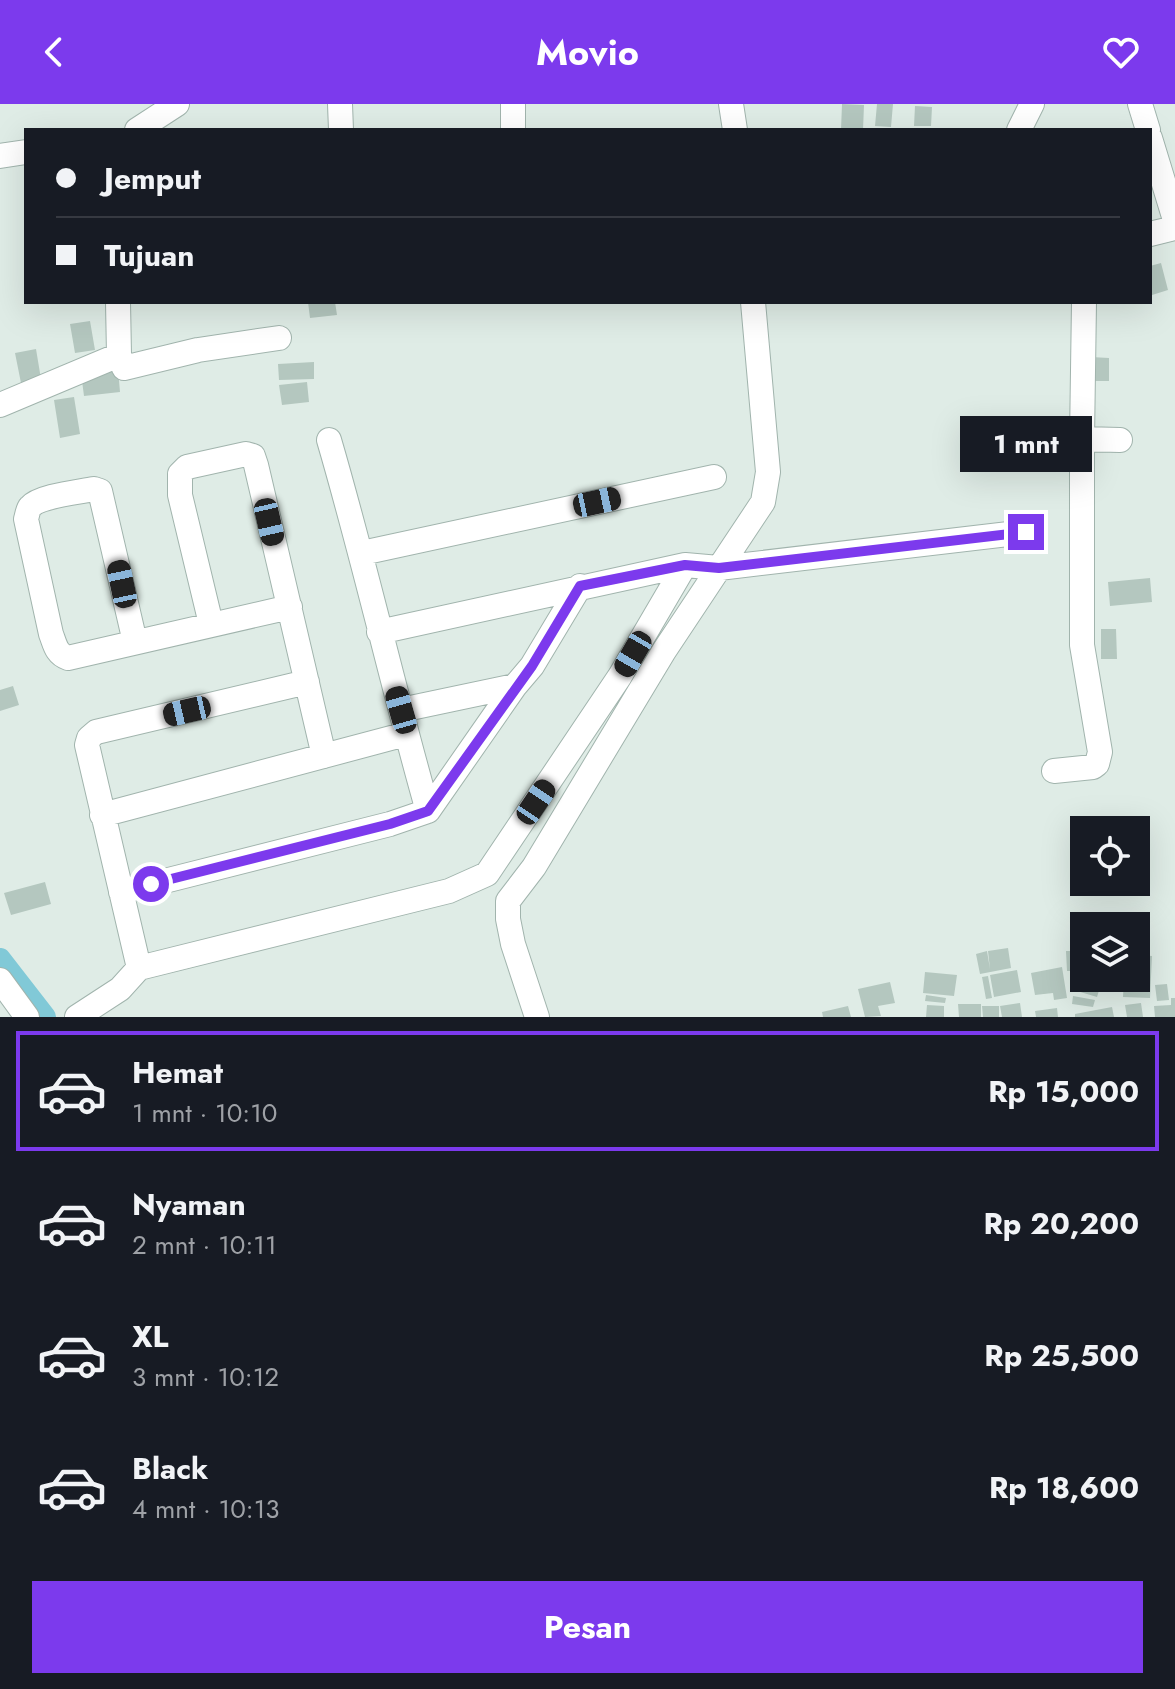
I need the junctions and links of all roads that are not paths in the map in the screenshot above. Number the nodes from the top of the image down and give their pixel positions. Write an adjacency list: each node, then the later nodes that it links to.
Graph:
1 (177, 104): 7 (street)
2 (340, 104): 8 (street)
3 (513, 104): 9 (street)
4 (731, 104): 10 (street)
5 (1032, 104): 11 (street)
6 (1140, 104): 12 (street)
7 (140, 128)
8 (341, 128)
9 (513, 128)
10 (735, 128)
11 (1020, 128)
12 (1147, 128)
13 (1152, 145): 16 (street)
14 (24, 152): 15 (street)
15 (0, 156)
16 (1175, 220)
17 (1175, 228): 18 (street)
18 (1152, 234)
19 (118, 304): 23 (street)
20 (753, 304): 32 (street)
21 (1084, 304): 25 (street)
22 (279, 338): 23 (street)
23 (119, 355): 24 (street)
24 (0, 405)
25 (1082, 439): 27 (street); 42 (street)
26 (329, 440): 30 (street)
27 (1120, 440)
28 (714, 477): 30 (street)
29 (1026, 532): 32 (street)
30 (362, 553): 36 (street)
31 (685, 565): 32 (street); 33 (street); 46 (street)
32 (719, 568): 50 (street)
33 (580, 586): 36 (street); 39 (street)
34 (290, 607): 35 (street); 35 (street); 38 (street)
35 (211, 624): 37 (street)
36 (379, 632): 40 (street)
37 (135, 642): 37 (street)
38 (307, 682): 41 (street); 44 (street)
39 (515, 686): 40 (street); 43 (street)
40 (404, 722): 41 (street); 43 (street)
41 (324, 756): 44 (street)
42 (1054, 771)
43 (428, 811): 45 (street)
44 (102, 815): 45 (street)
45 (121, 892): 46 (street)
46 (139, 968): 49 (street)
47 (0, 980): 48 (street)
48 (27, 1017)
49 (77, 1017)
50 (537, 1017)

